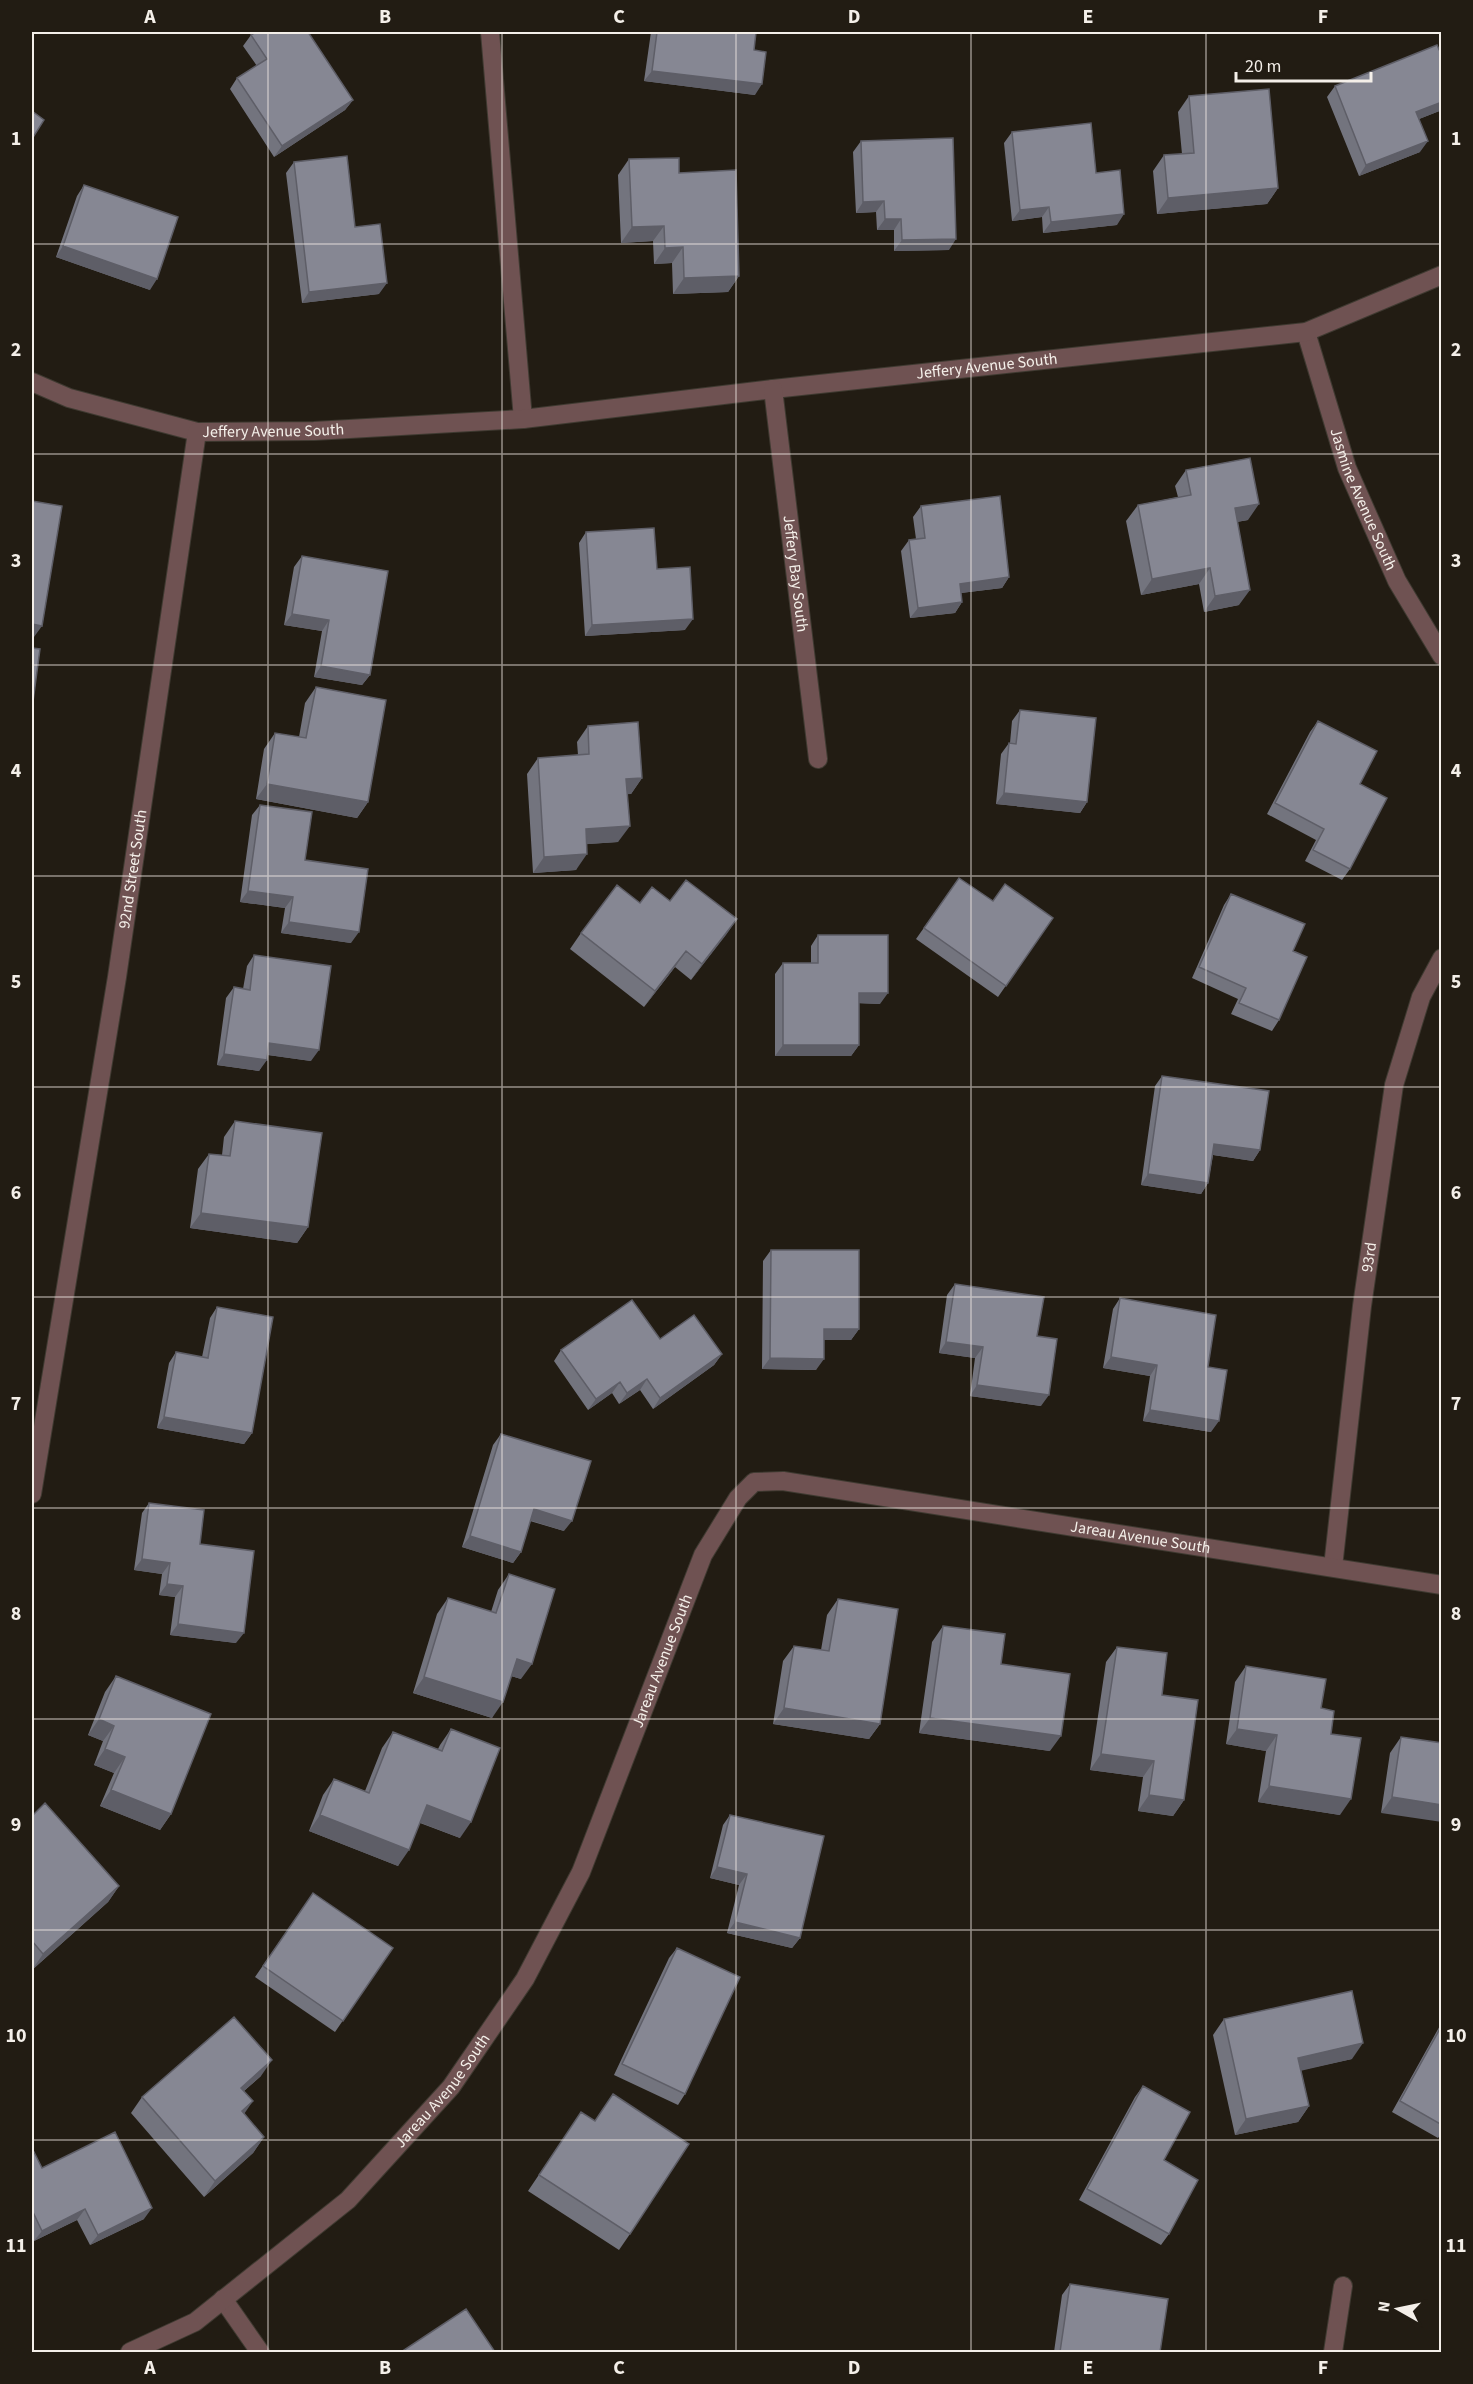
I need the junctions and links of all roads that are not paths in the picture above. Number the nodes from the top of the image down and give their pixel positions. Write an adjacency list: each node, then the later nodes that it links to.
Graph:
1 (490, 32): 6 (street)
2 (1442, 275): 3 (street, Jeffery Avenue South)
3 (1306, 332): 5 (street, Jeffery Avenue South); 8 (street, Jasmine Avenue South)
4 (32, 382): 7 (street, Jeffery Avenue South)
5 (772, 389): 6 (street, Jeffery Avenue South); 9 (street, Jeffery Bay South)
6 (523, 419): 7 (street, Jeffery Avenue South)
7 (197, 432): 11 (street, 92nd Street South)
8 (1442, 656)
9 (818, 759)
10 (1442, 958): 12 (street, 93rd)
11 (32, 1494)
12 (1334, 1567): 13 (street, Jareau Avenue South); 15 (street, Jareau Avenue South)
13 (1442, 1585)
14 (1343, 2286): 18 (street)
15 (223, 2299): 16 (street, Jareau Avenue South); 17 (street)
16 (130, 2352)
17 (260, 2352)
18 (1333, 2352)

